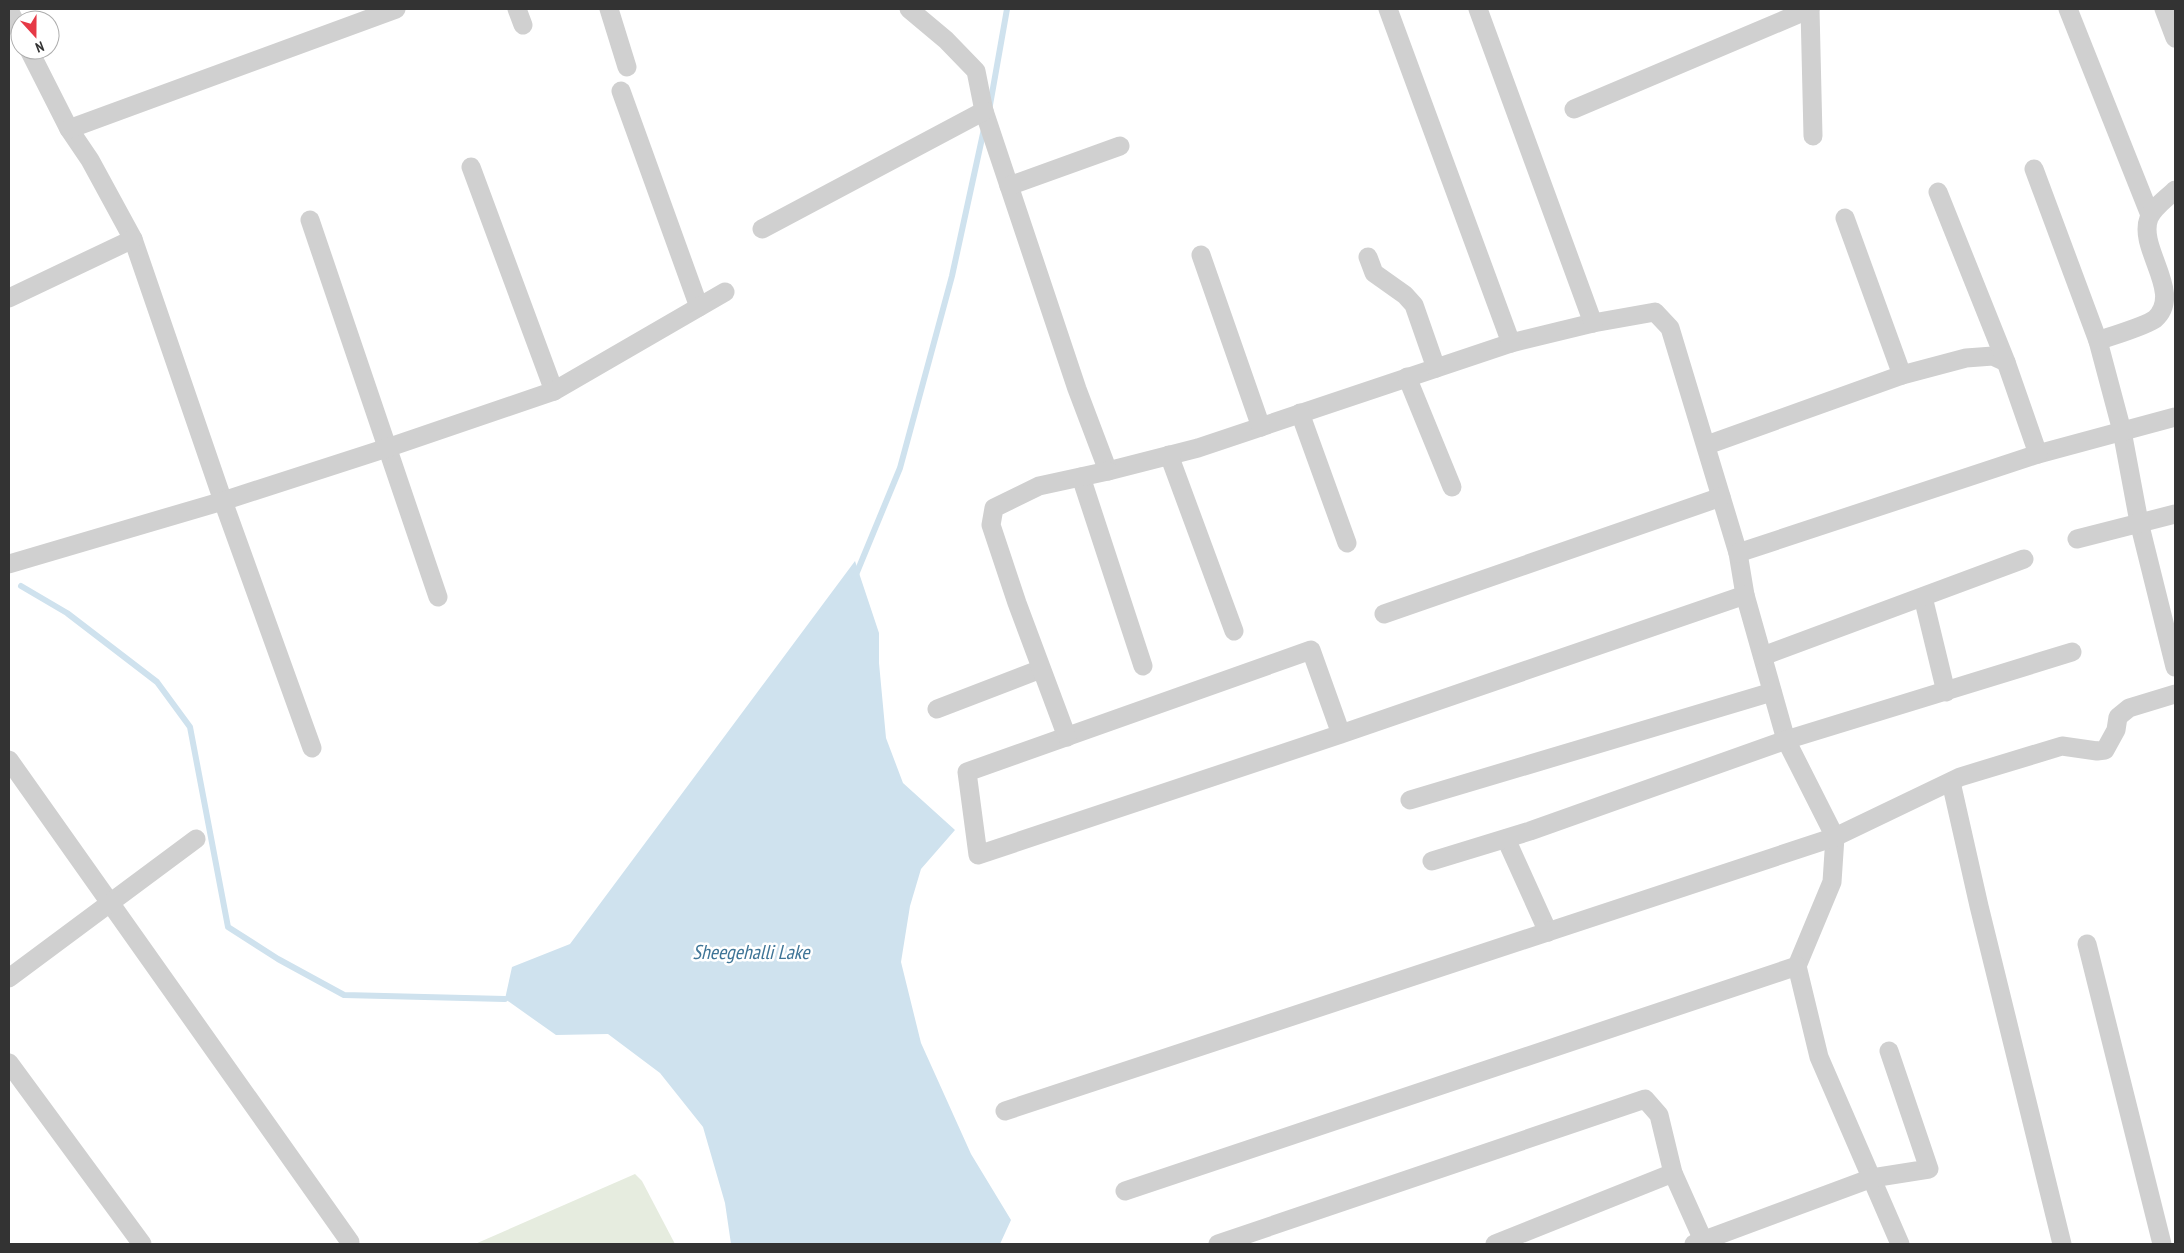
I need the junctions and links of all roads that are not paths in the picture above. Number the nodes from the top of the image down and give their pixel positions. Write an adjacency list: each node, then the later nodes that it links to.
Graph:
1 (396, 9): 15 (street)
2 (609, 9): 11 (street)
3 (909, 9): 14 (street)
4 (1388, 9): 35 (street)
5 (1478, 9): 33 (street)
6 (1810, 9): 13 (street); 16 (street)
7 (2068, 9): 23 (street)
8 (2164, 9): 9 (street)
9 (2175, 38)
10 (34, 60): 15 (street)
11 (627, 67)
12 (621, 91): 32 (street)
13 (1574, 109)
14 (984, 111): 20 (street); 26 (street)
15 (69, 129): 27 (street)
16 (1813, 136)
17 (1120, 146): 20 (street)
18 (471, 167): 40 (street)
19 (2034, 169): 34 (street)
20 (1009, 186): 49 (street)
21 (2175, 190): 23 (street)
22 (1938, 192): 36 (street)
23 (2150, 215): 34 (street)
24 (1845, 218): 38 (street)
25 (310, 220): 46 (street)
26 (762, 229)
27 (133, 239): 31 (street); 53 (street)
28 (1201, 255): 43 (street)
29 (1368, 257): 37 (street)
30 (725, 292): 32 (street)
31 (9, 298)
32 (699, 307): 40 (street)
33 (1593, 323): 35 (street); 45 (street)
34 (2098, 341): 44 (street)
35 (1510, 343): 37 (street)
36 (2006, 362): 38 (street); 47 (street)
37 (1436, 368): 39 (street)
38 (1902, 375): 45 (street)
39 (1407, 377): 41 (street); 51 (street)
40 (554, 390): 46 (street)
41 (1300, 413): 43 (street); 57 (street)
42 (2175, 417): 44 (street)
43 (1261, 427): 48 (street)
44 (2122, 431): 47 (street); 55 (street)
45 (1707, 445): 52 (street)
46 (387, 448): 53 (street); 62 (street)
47 (2038, 454): 58 (street)
48 (1169, 455): 49 (street); 65 (street)
49 (1108, 472): 50 (street)
50 (1081, 477): 68 (street); 70 (street)
51 (1452, 487)
52 (1721, 497): 58 (street); 64 (street)
53 (223, 501): 60 (street); 78 (street)
54 (2175, 514): 55 (street)
55 (2139, 522): 56 (street); 69 (street)
56 (2077, 540)
57 (1347, 543)
58 (1738, 554): 61 (street)
59 (2024, 559): 63 (street)
60 (9, 564)
61 (1745, 595): 67 (street); 75 (street)
62 (438, 597)
63 (1923, 597): 67 (street); 72 (street)
64 (1384, 614)
65 (1234, 631)
66 (2072, 652): 72 (street)
67 (1762, 656): 71 (street)
68 (1143, 666)
69 (2175, 667)
70 (1041, 669): 74 (street); 76 (street)
71 (1772, 692): 77 (street); 81 (street)
72 (1946, 692): 77 (street)
73 (2175, 694): 80 (street)
74 (938, 708)
75 (1341, 734): 76 (street); 76 (street)
76 (1067, 736)
77 (1786, 740): 82 (street); 84 (street)
78 (312, 748)
79 (9, 760): 86 (street)
80 (1951, 782): 82 (street); 103 (street)
81 (1410, 800)
82 (1835, 837): 87 (street); 89 (street)
83 (196, 838): 86 (street)
84 (1506, 839): 85 (street); 87 (street)
85 (1432, 861)
86 (110, 903): 90 (street); 97 (street)
87 (1548, 932): 93 (street)
88 (2087, 944): 104 (street)
89 (1798, 966): 95 (street); 96 (street)
90 (9, 978)
91 (1889, 1050): 95 (street)
92 (9, 1063): 99 (street)
93 (1005, 1110)
94 (1674, 1173): 98 (street); 100 (street); 101 (street)
95 (1872, 1178): 98 (street); 102 (street)
96 (1126, 1191)
97 (350, 1242)
98 (1699, 1242)
99 (142, 1244)
100 (1218, 1244)
101 (1495, 1244)
102 (1900, 1244)
103 (2062, 1244)
104 (2162, 1244)

